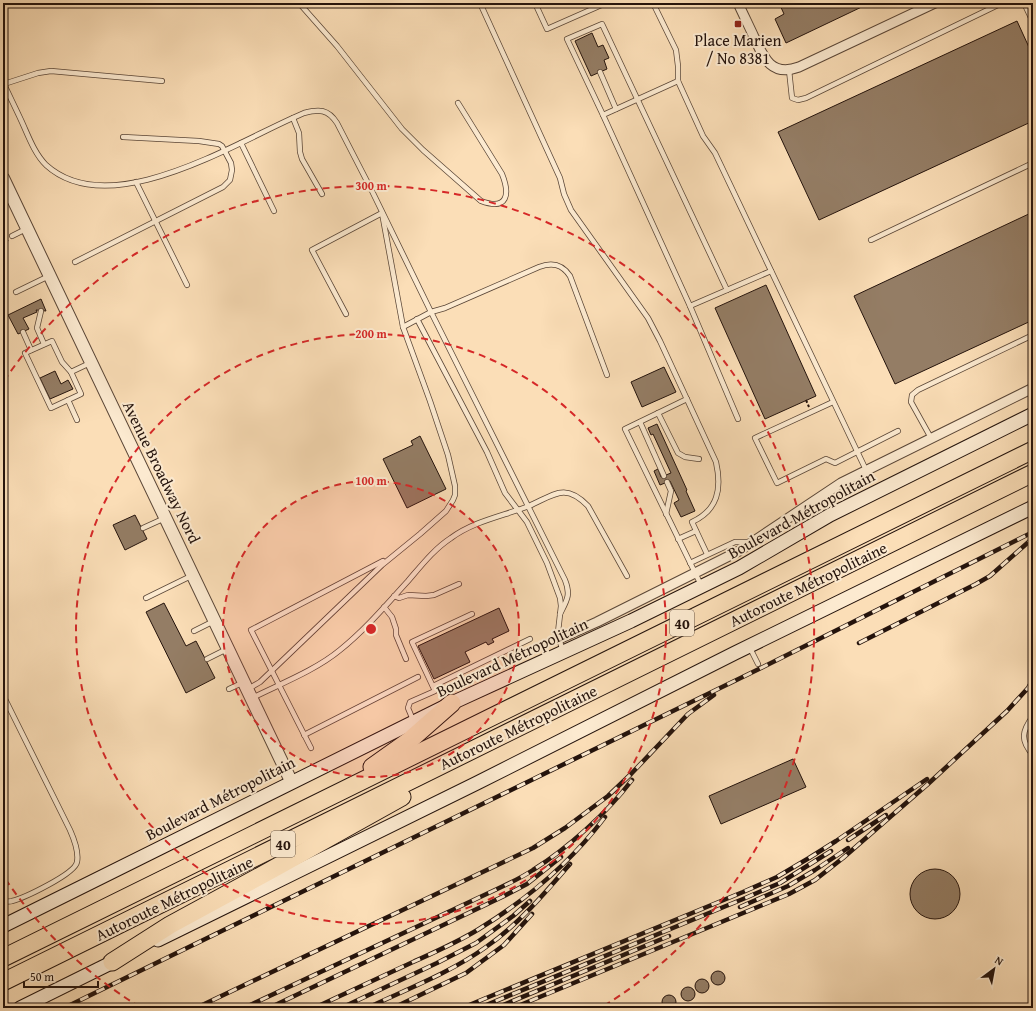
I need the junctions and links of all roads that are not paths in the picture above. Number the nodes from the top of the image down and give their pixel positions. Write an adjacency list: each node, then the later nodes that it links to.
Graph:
1 (299, 3): 17 (lane)
2 (480, 3): 54 (lane)
3 (535, 3): 4 (lane)
4 (606, 3)
5 (653, 3): 14 (lane)
6 (738, 3): 11 (street)
7 (935, 3): 11 (street)
8 (1002, 3): 11 (lane)
9 (1024, 3): 10 (lane)
10 (1033, 22)
11 (789, 70)
12 (600, 72): 18 (lane)
13 (162, 81): 15 (lane)
14 (678, 81): 16 (lane); 35 (lane)
15 (4, 83): 26 (lane)
16 (638, 99): 18 (lane); 19 (lane); 38 (lane)
17 (458, 102)
18 (616, 109): 19 (lane)
19 (603, 115): 40 (lane)
20 (293, 118): 22 (lane); 27 (lane); 29 (lane)
21 (123, 137): 23 (lane)
22 (241, 143): 23 (lane); 28 (lane)
23 (224, 151): 26 (lane); 30 (lane)
24 (1033, 163): 33 (lane)
25 (3, 178): 31 (street, Avenue Broadway Nord)
26 (136, 182): 30 (lane)
27 (322, 194)
28 (274, 211)
29 (382, 212): 42 (lane); 43 (lane); 45 (lane)
30 (155, 221): 34 (lane); 37 (lane)
31 (27, 228): 32 (lane); 36 (street, Avenue Broadway Nord)
32 (12, 236)
33 (871, 240)
34 (75, 262)
35 (771, 271): 38 (lane); 56 (lane)
36 (50, 276): 39 (lane); 50 (street, Avenue Broadway Nord)
37 (187, 285)
38 (727, 290): 40 (lane)
39 (16, 292)
40 (690, 306): 59 (lane)
41 (41, 312): 48 (lane)
42 (431, 312): 44 (lane); 52 (lane); 71 (lane)
43 (346, 314)
44 (418, 319): 45 (lane); 73 (lane)
45 (403, 327): 81 (lane)
46 (23, 332): 49 (lane)
47 (1033, 335): 63 (lane)
48 (44, 344): 49 (lane); 51 (lane)
49 (31, 350): 55 (lane)
50 (91, 362): 51 (lane); 75 (street, Avenue Broadway Nord)
51 (71, 372): 55 (lane)
52 (607, 375)
53 (1033, 388): 63 (street, Boulevard Métropolitain)
54 (687, 399): 57 (lane); 77 (lane)
55 (68, 400): 60 (lane)
56 (833, 402): 65 (lane); 65 (lane)
57 (658, 413): 61 (lane); 66 (lane)
58 (1033, 414): 87 (main road, Boulevard Métropolitain)
59 (738, 419)
60 (77, 420)
61 (640, 422): 69 (lane); 74 (lane)
62 (898, 431): 65 (lane)
63 (931, 438): 67 (street, Boulevard Métropolitain)
64 (1033, 450): 118 (highway, Autoroute Métropolitaine / 40)
65 (857, 452): 67 (lane)
66 (699, 459)
67 (866, 470): 79 (street, Boulevard Métropolitain)
68 (1033, 473): 111 (highway, Autoroute Métropolitaine / 40)
69 (664, 476)
70 (667, 482): 74 (lane)
71 (529, 506): 73 (lane); 85 (lane); 92 (lane)
72 (1033, 507): 97 (main road)
73 (518, 509): 88 (lane); 92 (lane)
74 (666, 514): 78 (lane)
75 (166, 517): 76 (lane); 84 (street, Avenue Broadway Nord)
76 (143, 528)
77 (696, 531): 78 (lane); 80 (lane)
78 (678, 539): 82 (lane)
79 (754, 542): 80 (lane); 83 (street, Boulevard Métropolitain)
80 (707, 554): 82 (lane)
81 (392, 557): 103 (lane); 103 (lane)
82 (690, 562): 83 (lane)
83 (695, 573): 87 (lane); 95 (street, Boulevard Métropolitain)
84 (194, 575): 89 (lane); 93 (street, Avenue Broadway Nord)
85 (627, 576)
86 (459, 584): 88 (lane)
87 (702, 586): 99 (main road, Boulevard Métropolitain)
88 (394, 596): 90 (lane)
89 (146, 598)
90 (384, 607): 101 (lane); 105 (lane)
91 (472, 614): 106 (lane)
92 (560, 614): 95 (lane)
93 (215, 620): 94 (lane); 98 (street, Avenue Broadway Nord)
94 (194, 631)
95 (559, 638): 99 (lane)
96 (530, 639): 106 (lane)
97 (749, 646): 102 (lane); 122 (main road)
98 (229, 648): 100 (lane); 108 (street, Avenue Broadway Nord)
99 (564, 652): 110 (main road, Boulevard Métropolitain)
100 (207, 659)
101 (406, 659)
102 (758, 664)
103 (271, 670): 105 (lane); 108 (lane)
104 (418, 677): 114 (lane)
105 (278, 685): 108 (lane); 114 (lane)
106 (433, 686): 113 (lane)
107 (229, 689): 108 (lane)
108 (248, 689): 117 (street, Avenue Broadway Nord)
109 (3, 695): 119 (lane)
110 (452, 702): 113 (main road, Boulevard Métropolitain); 118 (highway)
111 (563, 705): 122 (highway); 123 (highway, Autoroute Métropolitaine / 40)
112 (1033, 716): 116 (lane)
113 (414, 721): 117 (main road, Boulevard Métropolitain)
114 (304, 735): 115 (lane)
115 (311, 748)
116 (1033, 755)
117 (291, 782): 120 (main road, Boulevard Métropolitain)
118 (332, 796): 121 (highway, Autoroute Métropolitaine / 40)
119 (3, 901)
120 (3, 926)
121 (3, 958)
122 (112, 962): 124 (main road)
123 (3, 982)
124 (20, 1008)

